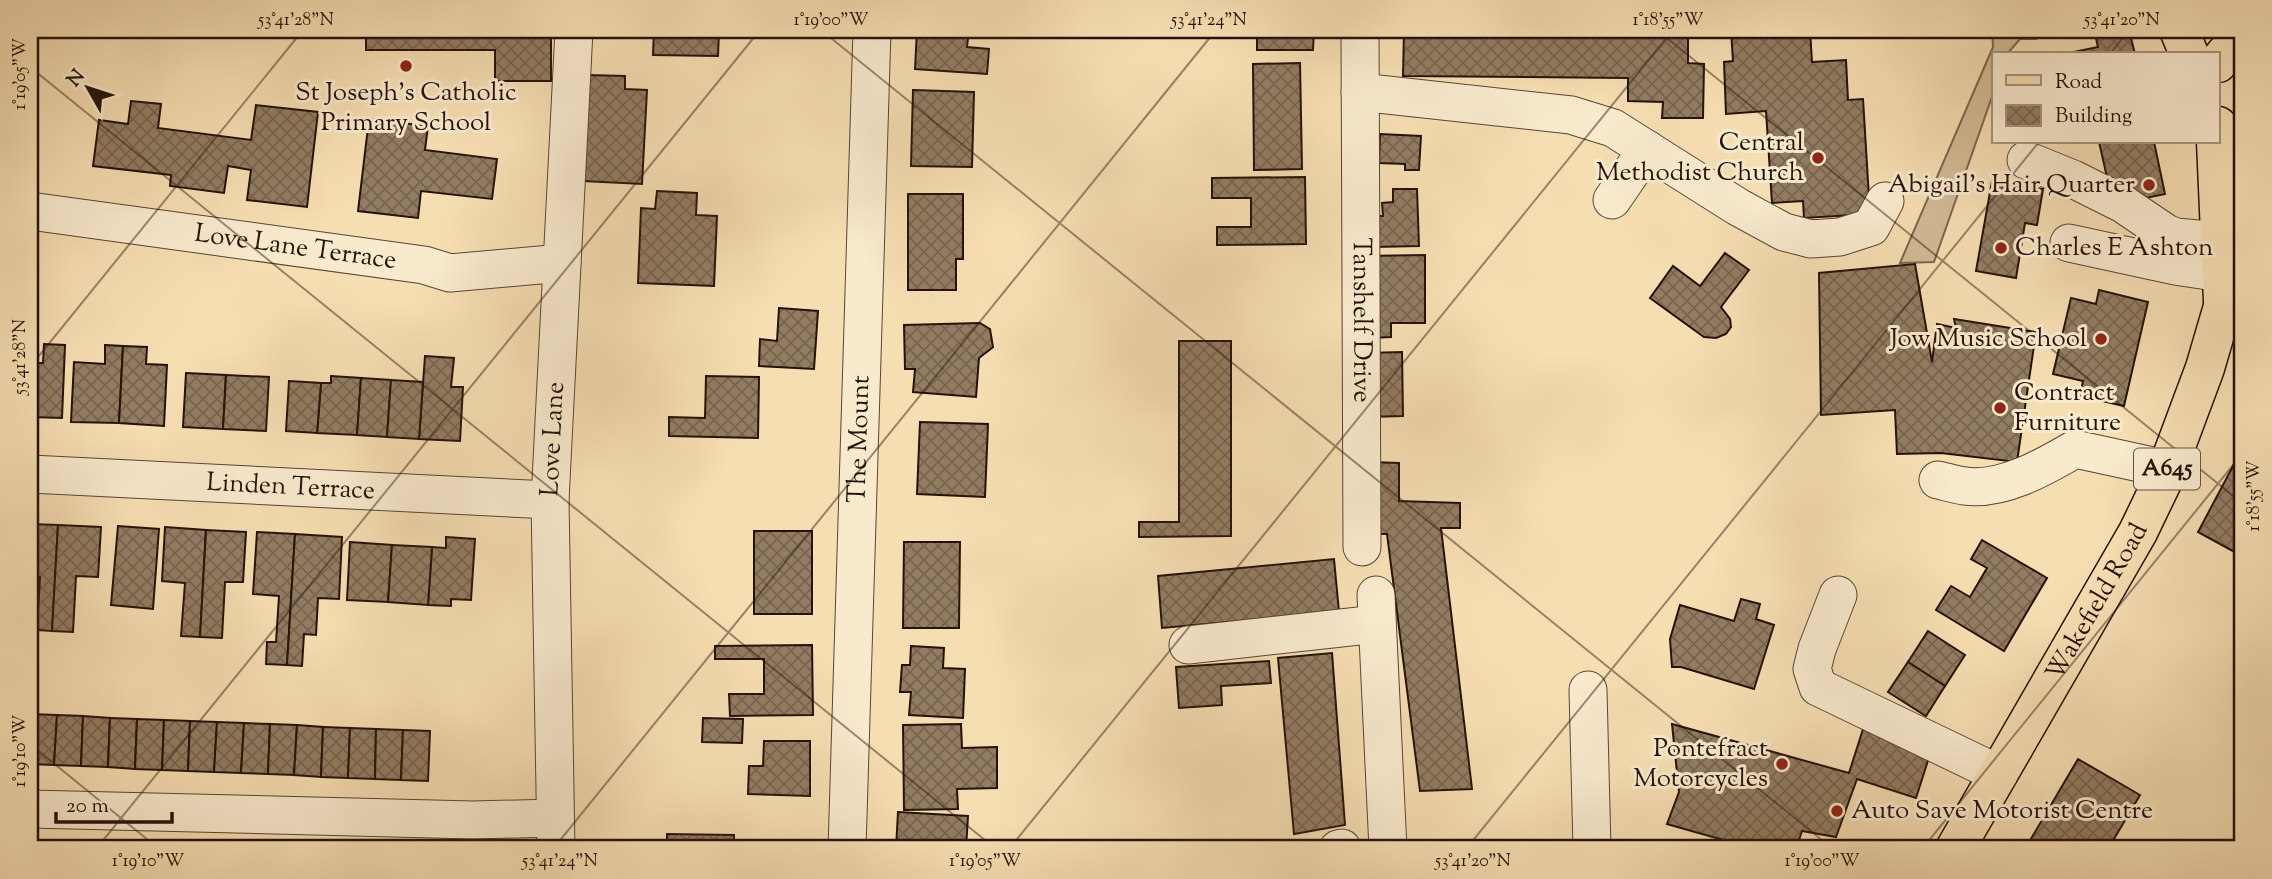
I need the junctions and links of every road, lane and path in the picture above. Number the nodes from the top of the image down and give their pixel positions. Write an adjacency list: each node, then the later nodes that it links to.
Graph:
1 (574, 30): 18 (street, Love Lane)
2 (872, 30): 32 (street, The Mount)
3 (1360, 30): 8 (street, Tanshelf Drive)
4 (2179, 30): 6 (main road)
5 (2242, 45): 7 (main road)
6 (2188, 52)
7 (2220, 60)
8 (1360, 92): 12 (street); 24 (street, Tanshelf Drive)
9 (2220, 128): 11 (main road)
10 (2216, 144): 19 (main road, Wakefield Road / A645)
11 (2242, 144)
12 (1647, 149): 14 (street); 15 (street)
13 (2026, 160): 19 (street)
14 (1612, 200)
15 (1885, 201)
16 (30, 211): 18 (street, Love Lane Terrace)
17 (2069, 243): 19 (street)
18 (562, 263): 23 (street, Love Lane)
19 (2227, 270): 20 (main road, Wakefield Road / A645)
20 (2167, 469): 22 (street); 28 (main road, Wakefield Road / A645)
21 (30, 474): 23 (street, Linden Terrace)
22 (1938, 480)
23 (550, 500): 30 (street, Love Lane)
24 (1362, 547)
25 (1838, 595): 28 (street)
26 (1188, 645): 33 (street)
27 (1588, 690): 34 (street)
28 (1999, 774): 35 (main road, Wakefield Road / A645)
29 (30, 809): 31 (street)
30 (556, 833): 31 (street)
31 (438, 834)
32 (847, 849)
33 (1388, 849)
34 (1592, 849)
35 (1955, 849)

